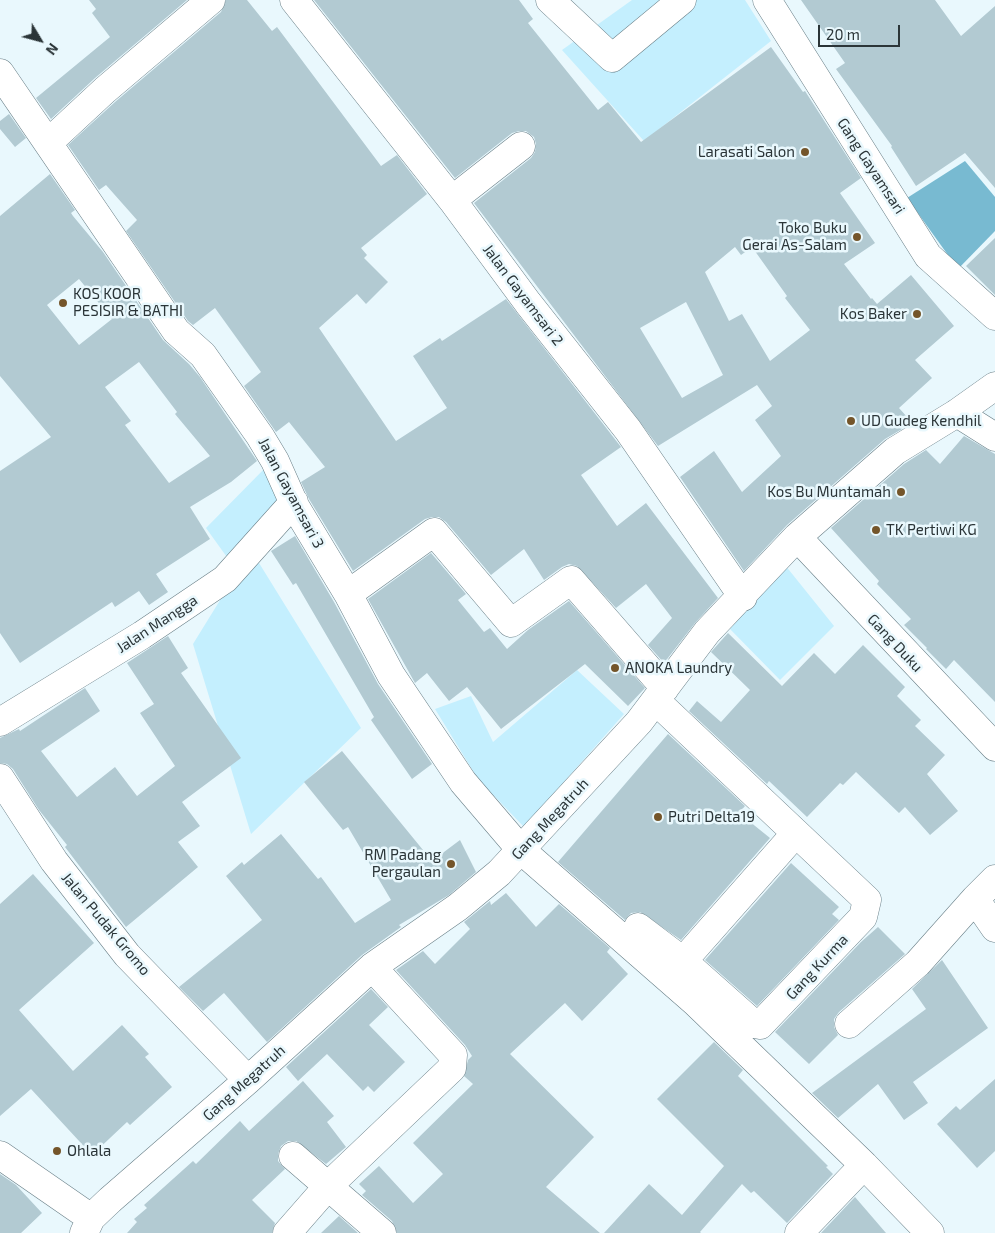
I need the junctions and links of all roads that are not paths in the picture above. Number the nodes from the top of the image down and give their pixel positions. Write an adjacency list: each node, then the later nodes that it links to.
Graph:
1 (212, 0): 7 (street)
2 (294, 0): 9 (street, Jalan Gayamsari 2)
3 (550, 0): 4 (street)
4 (682, 0)
5 (767, 0): 10 (street, Gang Gayamsari)
6 (0, 73): 7 (street, Jalan Gayamsari 3)
7 (48, 143): 14 (street, Jalan Gayamsari 3)
8 (521, 146): 9 (street)
9 (452, 200): 17 (street, Jalan Gayamsari 2)
10 (995, 316)
11 (995, 386): 12 (street, Gang Megatruh)
12 (957, 413): 13 (street); 15 (street, Gang Megatruh)
13 (995, 437)
14 (294, 502): 16 (street, Jalan Gayamsari 3); 19 (street, Jalan Mangga)
15 (797, 537): 17 (street, Gang Megatruh); 20 (street, Gang Duku)
16 (348, 594): 18 (street, Gang Kurma); 23 (street, Jalan Gayamsari 3)
17 (742, 596): 18 (street, Gang Megatruh)
18 (660, 694): 22 (street, Gang Kurma); 23 (street, Gang Megatruh)
19 (0, 722)
20 (995, 747)
21 (0, 778): 31 (street, Jalan Pudak Gromo)
22 (796, 834): 28 (street); 28 (street, Gang Kurma)
23 (521, 850): 29 (street, Gang Megatruh); 34 (street, Jalan Gayamsari 3)
24 (995, 879): 25 (street)
25 (975, 899): 27 (street); 30 (street)
26 (638, 927): 28 (street, Gang Kurma)
27 (995, 928)
28 (683, 961)
29 (372, 967): 31 (street, Gang Megatruh); 35 (street)
30 (849, 1024)
31 (248, 1080): 36 (street, Gang Megatruh)
32 (0, 1155): 36 (street)
33 (293, 1156): 35 (street)
34 (864, 1165): 39 (street); 40 (street, Jalan Gayamsari 3)
35 (329, 1185): 37 (street); 38 (street)
36 (88, 1225)
37 (287, 1233)
38 (382, 1233)
39 (800, 1233)
40 (930, 1233)

